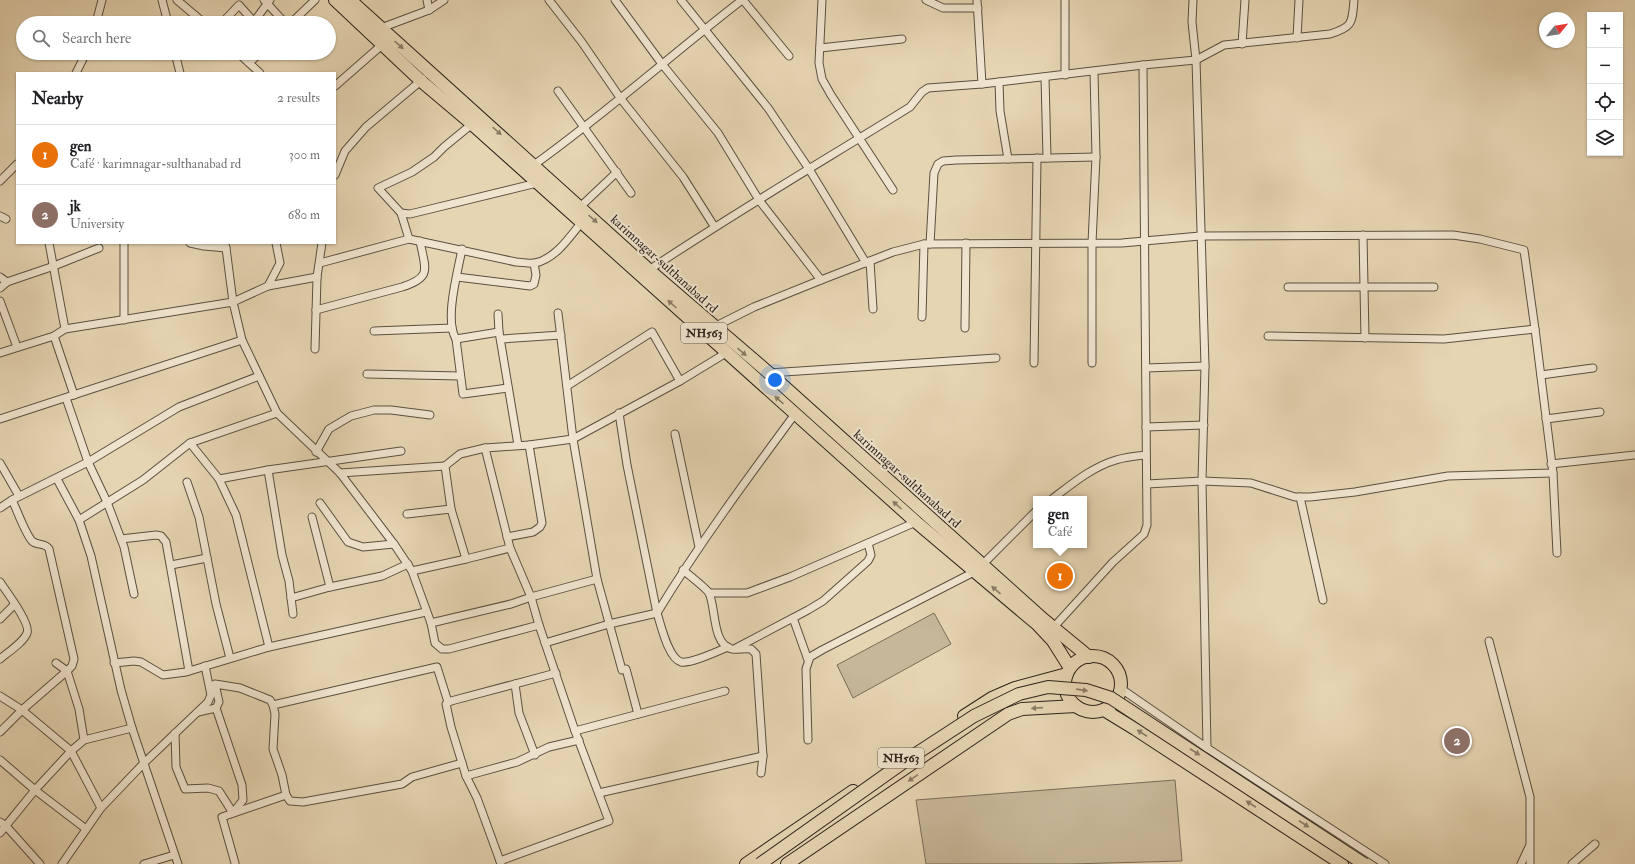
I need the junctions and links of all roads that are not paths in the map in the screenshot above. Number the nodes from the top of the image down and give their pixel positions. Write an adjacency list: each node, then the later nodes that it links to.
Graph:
1 (102, 0): 24 (street)
2 (162, 0): 25 (street)
3 (177, 0): 26 (street)
4 (315, 0): 31 (street)
5 (335, 0): 36 (highway, NH563)
6 (350, 0): 32 (highway, karimnagar-sulthanabad rd / NH563)
7 (427, 0): 23 (street)
8 (444, 0): 23 (street)
9 (549, 0): 60 (street)
10 (615, 0): 46 (street)
11 (681, 0): 33 (street)
12 (743, 0): 33 (street); 39 (street)
13 (822, 0): 38 (street)
14 (926, 0): 22 (street)
15 (977, 0): 22 (street)
16 (1065, 0): 53 (street)
17 (1193, 0): 44 (street)
18 (1245, 0): 37 (street)
19 (1299, 0): 34 (street)
20 (1354, 0): 34 (street)
21 (267, 1): 29 (street); 30 (street)
22 (978, 8): 57 (street)
23 (429, 10): 32 (street)
24 (98, 16)
25 (166, 16)
26 (196, 16)
27 (229, 16): 28 (street)
28 (248, 16)
29 (258, 16)
30 (279, 16)
31 (298, 16)
32 (381, 28): 51 (highway, karimnagar-sulthanabad rd / NH563, one-way to 51)
33 (704, 30): 46 (street); 70 (street)
34 (1297, 38): 37 (street)
35 (902, 39): 38 (street)
36 (383, 44): 55 (highway, NH563); 58 (street)
37 (1242, 44): 44 (street)
38 (820, 48): 63 (street)
39 (789, 56)
40 (82, 60): 48 (street)
41 (177, 60): 49 (street)
42 (245, 60): 45 (street)
43 (253, 60): 45 (street)
44 (1196, 60): 47 (street); 83 (street)
45 (249, 64): 50 (street)
46 (662, 64): 60 (street); 77 (street)
47 (1143, 65): 52 (street); 86 (street)
48 (76, 72)
49 (180, 72)
50 (259, 72)
51 (430, 72): 55 (street); 69 (highway, karimnagar-sulthanabad rd / NH563, one-way to 69)
52 (1094, 72): 53 (street); 64 (street)
53 (1065, 75): 54 (street)
54 (1045, 77): 56 (street); 66 (street)
55 (421, 81): 61 (highway, NH563); 72 (street)
56 (999, 82): 57 (street); 67 (street)
57 (982, 84): 63 (street)
58 (336, 85)
59 (558, 91): 62 (street)
60 (621, 99): 62 (street); 81 (street)
61 (472, 124): 69 (highway, NH563); 79 (street)
62 (583, 128): 69 (street); 71 (street)
63 (859, 138): 70 (street); 75 (street)
64 (1096, 157): 66 (street); 89 (street)
65 (1037, 158): 66 (street); 67 (street); 88 (street)
66 (1047, 158)
67 (1008, 159): 95 (street)
68 (16, 165): 73 (street)
69 (529, 169): 74 (highway, NH563); 78 (highway, karimnagar-sulthanabad rd / NH563)
70 (809, 169): 77 (street); 99 (street)
71 (617, 172): 76 (street); 78 (street)
72 (336, 173)
73 (0, 181)
74 (537, 183): 79 (street); 80 (highway, NH563)
75 (893, 190)
76 (631, 193)
77 (759, 200): 81 (street); 107 (street)
78 (580, 207): 103 (highway, karimnagar-sulthanabad rd / NH563, one-way to 103)
79 (401, 213): 84 (street)
80 (581, 223): 101 (street); 138 (highway, NH563, one-way to 80)
81 (714, 226): 103 (street)
82 (1364, 234): 83 (street); 113 (street); 126 (street)
83 (1200, 236): 86 (street); 142 (street)
84 (409, 239): 85 (street); 100 (street)
85 (420, 241): 98 (street); 117 (street)
86 (1145, 241): 89 (street); 143 (street)
87 (966, 243): 88 (street); 95 (street); 124 (street)
88 (1036, 243): 89 (street); 140 (street)
89 (1092, 243): 141 (street)
90 (49, 244): 102 (street)
91 (124, 244): 121 (street)
92 (195, 244): 96 (street)
93 (276, 244): 109 (street)
94 (322, 244): 100 (street)
95 (927, 244): 99 (street); 120 (street)
96 (225, 245): 115 (street)
97 (99, 248): 102 (street)
98 (462, 249): 101 (street); 106 (street)
99 (868, 262): 107 (street); 116 (street)
100 (320, 263): 105 (street)
101 (534, 263): 106 (street)
102 (54, 266): 108 (street); 125 (street)
103 (649, 270): 122 (highway, karimnagar-sulthanabad rd / NH563)
104 (0, 276): 108 (street)
105 (317, 277): 109 (street); 117 (street)
106 (457, 277): 123 (street)
107 (821, 280): 122 (street)
108 (7, 282): 112 (street)
109 (268, 286): 115 (street)
110 (1288, 287): 113 (street)
111 (1434, 287): 113 (street)
112 (0, 288)
113 (1364, 288): 132 (street)
114 (0, 301): 135 (street)
115 (233, 302): 121 (street); 134 (street)
116 (873, 309)
117 (316, 310): 136 (street)
118 (558, 313): 130 (street)
119 (498, 314): 129 (street)
120 (922, 317)
121 (124, 320): 125 (street)
122 (714, 327): 146 (highway, karimnagar-sulthanabad rd / NH563, one-way to 146)
123 (452, 328): 127 (street); 133 (street)
124 (965, 328)
125 (65, 329): 128 (street)
126 (1535, 329): 132 (street); 147 (street)
127 (374, 331)
128 (54, 336): 135 (street); 153 (street)
129 (500, 336): 130 (street); 133 (street); 152 (street)
130 (561, 336): 151 (street)
131 (1268, 336): 132 (street)
132 (1365, 338)
133 (456, 339): 149 (street)
134 (242, 340): 148 (street); 153 (street)
135 (17, 347): 137 (street)
136 (315, 349)
137 (0, 353)
138 (726, 353): 150 (street); 158 (highway, NH563, one-way to 138)
139 (996, 358): 146 (street)
140 (1034, 363)
141 (1092, 363)
142 (1205, 366): 143 (street); 162 (street)
143 (1146, 368): 163 (street)
144 (1592, 368): 147 (street)
145 (367, 374): 149 (street)
146 (769, 374): 211 (highway, karimnagar-sulthanabad rd / NH563)
147 (1541, 374): 161 (street)
148 (259, 376): 156 (street); 174 (street)
149 (460, 376): 152 (street)
150 (680, 381): 151 (street); 157 (street)
151 (567, 386): 165 (street)
152 (508, 388): 167 (street)
153 (74, 395): 154 (street)
154 (66, 398): 160 (street); 174 (street)
155 (1600, 412): 161 (street)
156 (277, 413): 166 (street); 171 (street)
157 (619, 413): 165 (street); 223 (street)
158 (795, 414): 199 (highway, NH563, one-way to 158); 204 (street)
159 (430, 415): 171 (street)
160 (0, 418)
161 (1546, 418): 177 (street)
162 (1204, 425): 163 (street); 184 (street)
163 (1146, 426): 173 (street)
164 (675, 434): 204 (street)
165 (573, 439): 168 (street); 213 (street)
166 (190, 444): 183 (street); 191 (street)
167 (518, 445): 168 (street); 169 (street)
168 (529, 445): 200 (street)
169 (485, 448): 178 (street); 200 (street)
170 (401, 451): 175 (street)
171 (316, 452): 175 (street)
172 (1635, 454): 177 (street)
173 (1146, 455): 186 (street); 188 (street)
174 (88, 462): 182 (street); 191 (street)
175 (329, 462): 179 (street); 180 (street)
176 (0, 463): 187 (street)
177 (1551, 464): 181 (street)
178 (445, 466): 180 (street); 194 (street)
179 (268, 470): 183 (street); 219 (street)
180 (340, 473): 203 (street)
181 (1553, 473): 189 (street); 206 (street)
182 (57, 479): 187 (street); 198 (street)
183 (219, 479): 233 (street)
184 (1202, 481): 186 (street); 189 (street); 265 (street)
185 (187, 482): 207 (street)
186 (1147, 484): 230 (street)
187 (19, 496): 190 (street)
188 (1056, 496)
189 (1300, 497): 220 (street)
190 (12, 500): 193 (street); 242 (street)
191 (107, 502): 198 (street); 201 (street)
192 (320, 503): 203 (street)
193 (0, 508)
194 (451, 509): 195 (street); 208 (street)
195 (408, 514)
196 (1033, 514): 211 (street)
197 (312, 517): 215 (street)
198 (78, 520): 240 (street)
199 (916, 522): 202 (street); 211 (highway, NH563)
200 (507, 537): 205 (street)
201 (121, 539): 209 (street); 217 (street)
202 (868, 543): 216 (street); 225 (street)
203 (394, 544): 210 (street)
204 (699, 547): 212 (street)
205 (510, 548): 208 (street); 218 (street)
206 (1557, 553)
207 (207, 558): 209 (street); 236 (street)
208 (466, 559): 210 (street)
209 (171, 565): 243 (street)
210 (410, 568): 215 (street); 222 (street)
211 (978, 568): 230 (highway, karimnagar-sulthanabad rd / NH563); 238 (street); 244 (highway, NH563, one-way to 211)
212 (683, 570): 216 (street); 223 (street)
213 (597, 579): 218 (street); 229 (street)
214 (0, 582): 221 (street)
215 (330, 587): 219 (street)
216 (709, 593): 234 (street)
217 (134, 594)
218 (531, 597): 227 (street); 228 (street)
219 (291, 598): 224 (street)
220 (1323, 600)
221 (14, 605): 226 (street); 237 (street)
222 (426, 612): 227 (street); 233 (street)
223 (657, 613): 229 (street); 234 (street)
224 (293, 614)
225 (793, 618): 234 (street); 238 (street)
226 (0, 619)
227 (431, 623): 228 (street)
228 (539, 624): 232 (street)
229 (609, 624): 232 (street); 257 (street)
230 (1053, 628): 235 (highway, karimnagar-sulthanabad rd / NH563)
231 (1489, 641): 282 (street)
232 (545, 643): 245 (street)
233 (269, 647): 236 (street)
234 (731, 648): 268 (street)
235 (1089, 657): 244 (highway, NH563); 247 (highway, NH563)
236 (230, 658): 241 (street)
237 (0, 659)
238 (808, 660): 264 (street)
239 (56, 663): 242 (street)
240 (114, 663): 243 (street); 258 (street)
241 (205, 666): 243 (street); 256 (street)
242 (67, 671): 254 (street); 262 (street)
243 (189, 671)
244 (1068, 671): 252 (highway); 291 (highway, NH563)
245 (556, 673): 246 (street); 259 (street)
246 (515, 684): 250 (street); 267 (street)
247 (1120, 688): 255 (highway); 265 (street)
248 (725, 691): 257 (street)
249 (0, 696): 254 (street)
250 (448, 702): 251 (street); 271 (street)
251 (274, 705): 253 (street); 276 (street)
252 (1076, 706): 255 (highway, NH563); 293 (highway, NH563, one-way to 293)
253 (216, 708): 256 (street); 278 (street)
254 (22, 710): 260 (street); 266 (street)
255 (1104, 710): 294 (highway, one-way to 255)
256 (198, 712): 261 (street)
257 (638, 714): 259 (street)
258 (132, 728): 262 (street); 270 (street)
259 (575, 731): 263 (street)
260 (0, 732)
261 (175, 734): 270 (street); 278 (street)
262 (84, 740): 266 (street)
263 (579, 740): 267 (street); 275 (street)
264 (808, 740)
265 (1207, 748): 296 (street)
266 (71, 751): 274 (street); 277 (street)
267 (535, 755): 273 (street)
268 (763, 756): 272 (street); 275 (street)
269 (0, 760): 274 (street)
270 (144, 763): 277 (street); 284 (street)
271 (462, 763): 273 (street); 276 (street)
272 (761, 773)
273 (466, 776): 285 (street)
274 (35, 790): 279 (street); 280 (street)
275 (599, 793): 285 (street)
276 (286, 795): 278 (street)
277 (101, 808): 280 (street)
278 (233, 813): 286 (street)
279 (3, 824): 281 (street); 287 (street)
280 (86, 829): 288 (street)
281 (0, 833)
282 (1531, 843): 297 (street); 298 (street)
283 (1595, 844): 299 (street)
284 (174, 855): 289 (street); 290 (street)
285 (501, 862)
286 (235, 863)
287 (40, 864)
288 (62, 864)
289 (144, 864)
290 (178, 864)
291 (746, 864)
292 (760, 864): 295 (highway, one-way to 295, bridge)
293 (787, 864)
294 (1342, 864)
295 (1364, 864)
296 (1385, 864)
297 (1521, 864)
298 (1530, 864)
299 (1572, 864)

